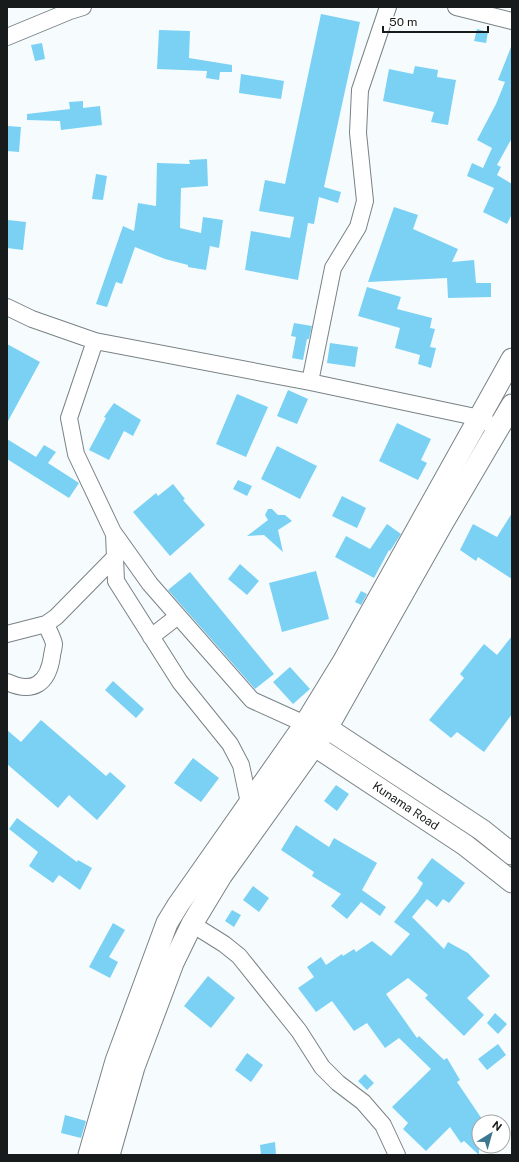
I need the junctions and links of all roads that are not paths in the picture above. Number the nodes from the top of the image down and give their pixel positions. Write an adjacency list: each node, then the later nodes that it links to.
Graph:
1 (83, 7): 5 (street)
2 (388, 7): 9 (street)
3 (456, 7): 4 (street)
4 (512, 21)
5 (7, 37)
6 (7, 307): 7 (street)
7 (95, 341): 9 (street); 13 (street)
8 (512, 358): 11 (main road)
9 (310, 382): 11 (street)
10 (512, 405): 12 (main road)
11 (480, 418): 12 (street); 20 (main road)
12 (500, 428): 21 (main road)
13 (114, 532): 14 (street); 15 (street)
14 (115, 557): 16 (street); 18 (street)
15 (178, 616): 18 (street); 20 (street)
16 (46, 624): 17 (street); 19 (street)
17 (7, 634)
18 (151, 637): 24 (street)
19 (7, 682)
20 (305, 724): 21 (main road, Kunama Road); 22 (main road)
21 (327, 728): 23 (main road); 25 (main road, Kunama Road)
22 (293, 741): 23 (main road, Kunama Road); 24 (main road)
23 (315, 746): 26 (main road, Kunama Road); 27 (main road)
24 (249, 803): 28 (main road)
25 (512, 854)
26 (512, 882)
27 (192, 924): 29 (main road); 30 (street)
28 (89, 1155)
29 (109, 1155)
30 (397, 1155)

